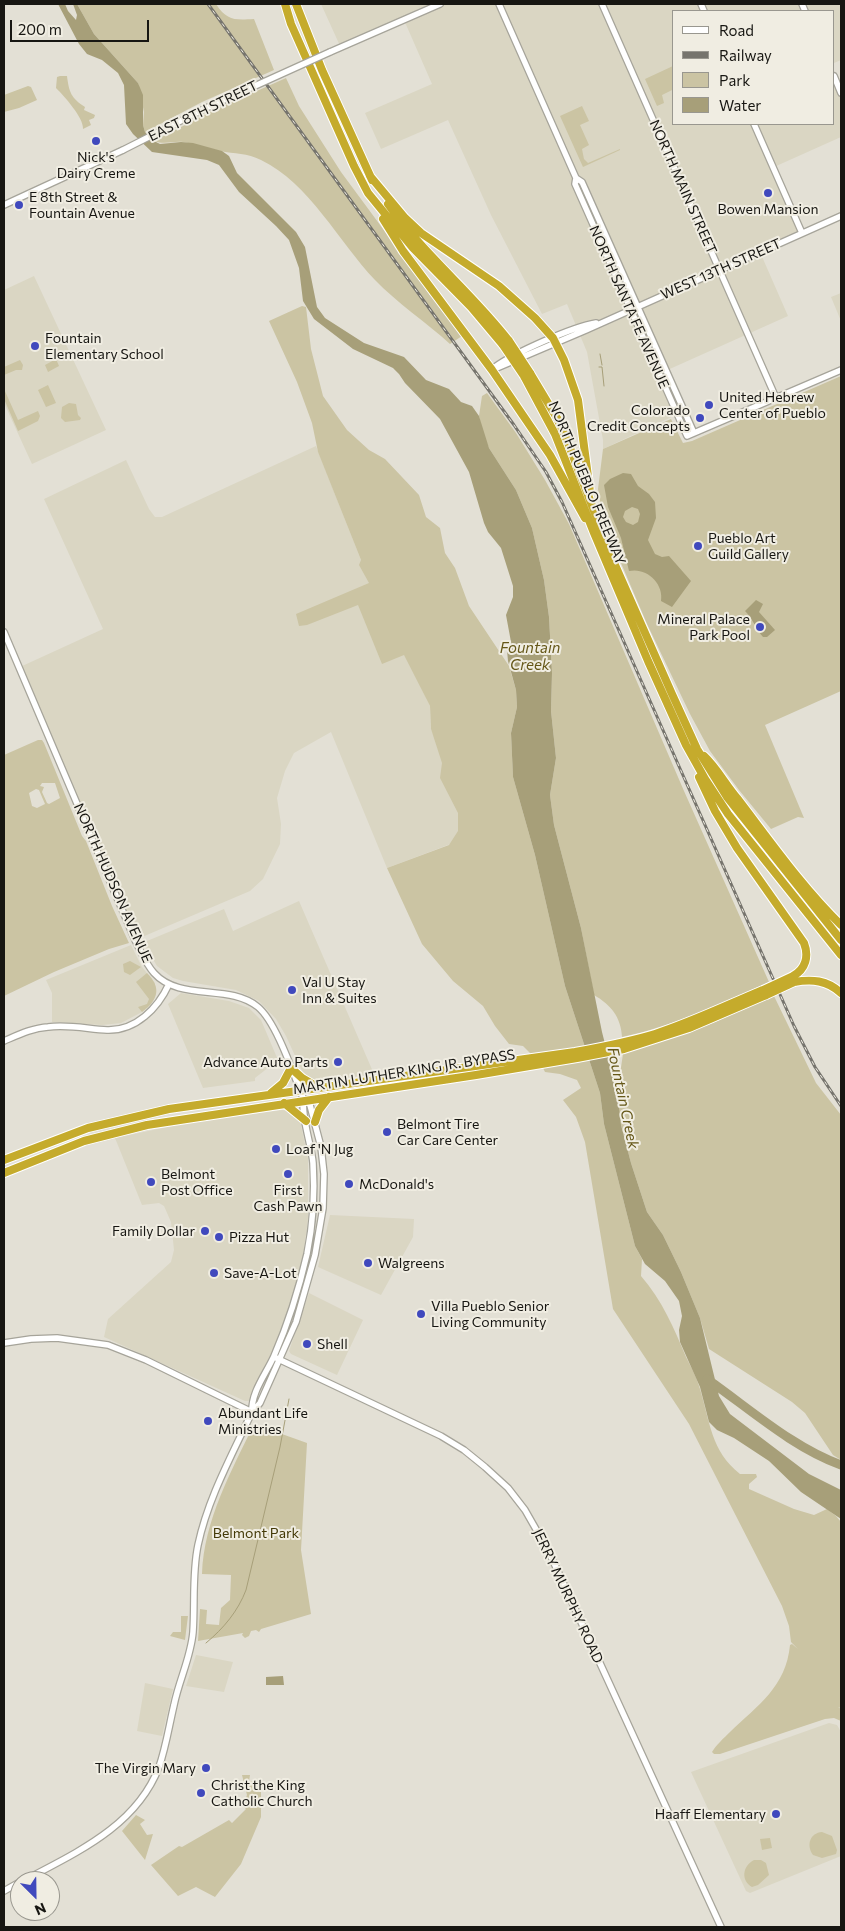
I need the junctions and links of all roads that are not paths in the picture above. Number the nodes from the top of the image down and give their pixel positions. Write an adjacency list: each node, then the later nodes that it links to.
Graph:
1 (285, 4): 11 (highway, NORTH PUEBLO FREEWAY)
2 (296, 4): 9 (highway, NORTH PUEBLO FREEWAY)
3 (440, 4): 13 (street, EAST 8TH STREET, bridge)
4 (499, 4): 10 (street, NORTH SANTA FE AVENUE)
5 (602, 4): 16 (street, NORTH MAIN STREET)
6 (835, 78): 7 (street)
7 (841, 93)
8 (754, 125): 15 (street)
9 (370, 176): 19 (highway); 20 (highway, NORTH PUEBLO FREEWAY)
10 (576, 178): 17 (street, NORTH SANTA FE AVENUE); 18 (street, NORTH SANTA FE AVENUE)
11 (368, 194): 20 (highway, NORTH PUEBLO FREEWAY); 21 (highway)
12 (4, 197): 13 (street)
13 (5, 204)
14 (841, 216): 15 (street, WEST 13TH STREET)
15 (802, 233): 16 (street, WEST 13TH STREET)
16 (719, 269): 17 (street, WEST 13TH STREET); 24 (street, NORTH MAIN STREET)
17 (637, 306): 18 (street, WEST 13TH STREET); 25 (street, NORTH SANTA FE AVENUE)
18 (630, 309): 19 (street, WEST 13TH STREET); 25 (street, NORTH SANTA FE AVENUE)
19 (555, 341): 21 (street, WEST 13TH STREET); 26 (highway)
20 (506, 343): 23 (highway, NORTH PUEBLO FREEWAY, bridge)
21 (492, 370): 27 (highway)
22 (841, 370): 24 (street)
23 (527, 375): 26 (highway, NORTH PUEBLO FREEWAY); 27 (highway, NORTH PUEBLO FREEWAY)
24 (776, 398): 25 (street)
25 (694, 433)
26 (592, 506): 30 (highway, NORTH PUEBLO FREEWAY)
27 (594, 532): 29 (highway, NORTH PUEBLO FREEWAY)
28 (4, 632): 35 (street, NORTH HUDSON AVENUE)
29 (686, 745): 33 (highway, NORTH PUEBLO FREEWAY); 34 (highway)
30 (697, 749): 31 (highway); 32 (highway, NORTH PUEBLO FREEWAY)
31 (841, 925)
32 (841, 940)
33 (841, 955)
34 (794, 979): 36 (highway, MARTIN LUTHER KING JR. BYPASS); 38 (highway, MARTIN LUTHER KING JR. BYPASS, bridge)
35 (169, 984): 37 (street); 39 (street)
36 (841, 993)
37 (4, 1041)
38 (576, 1055): 40 (highway, MARTIN LUTHER KING JR. BYPASS); 43 (highway, MARTIN LUTHER KING JR. BYPASS)
39 (291, 1068): 40 (highway); 41 (street); 42 (highway)
40 (319, 1088): 41 (highway, MARTIN LUTHER KING JR. BYPASS)
41 (300, 1090): 42 (highway, MARTIN LUTHER KING JR. BYPASS); 44 (street)
42 (270, 1094): 48 (highway, MARTIN LUTHER KING JR. BYPASS)
43 (329, 1097): 44 (highway, MARTIN LUTHER KING JR. BYPASS); 47 (highway)
44 (304, 1100): 45 (highway, MARTIN LUTHER KING JR. BYPASS); 46 (street); 47 (street)
45 (284, 1103): 46 (highway); 49 (highway, MARTIN LUTHER KING JR. BYPASS)
46 (306, 1121): 51 (street)
47 (314, 1122): 51 (street)
48 (4, 1160)
49 (4, 1173)
50 (4, 1343): 52 (street)
51 (276, 1358): 52 (street); 54 (street, JERRY MURPHY ROAD)
52 (252, 1412): 53 (street)
53 (41, 1871)
54 (721, 1927)

